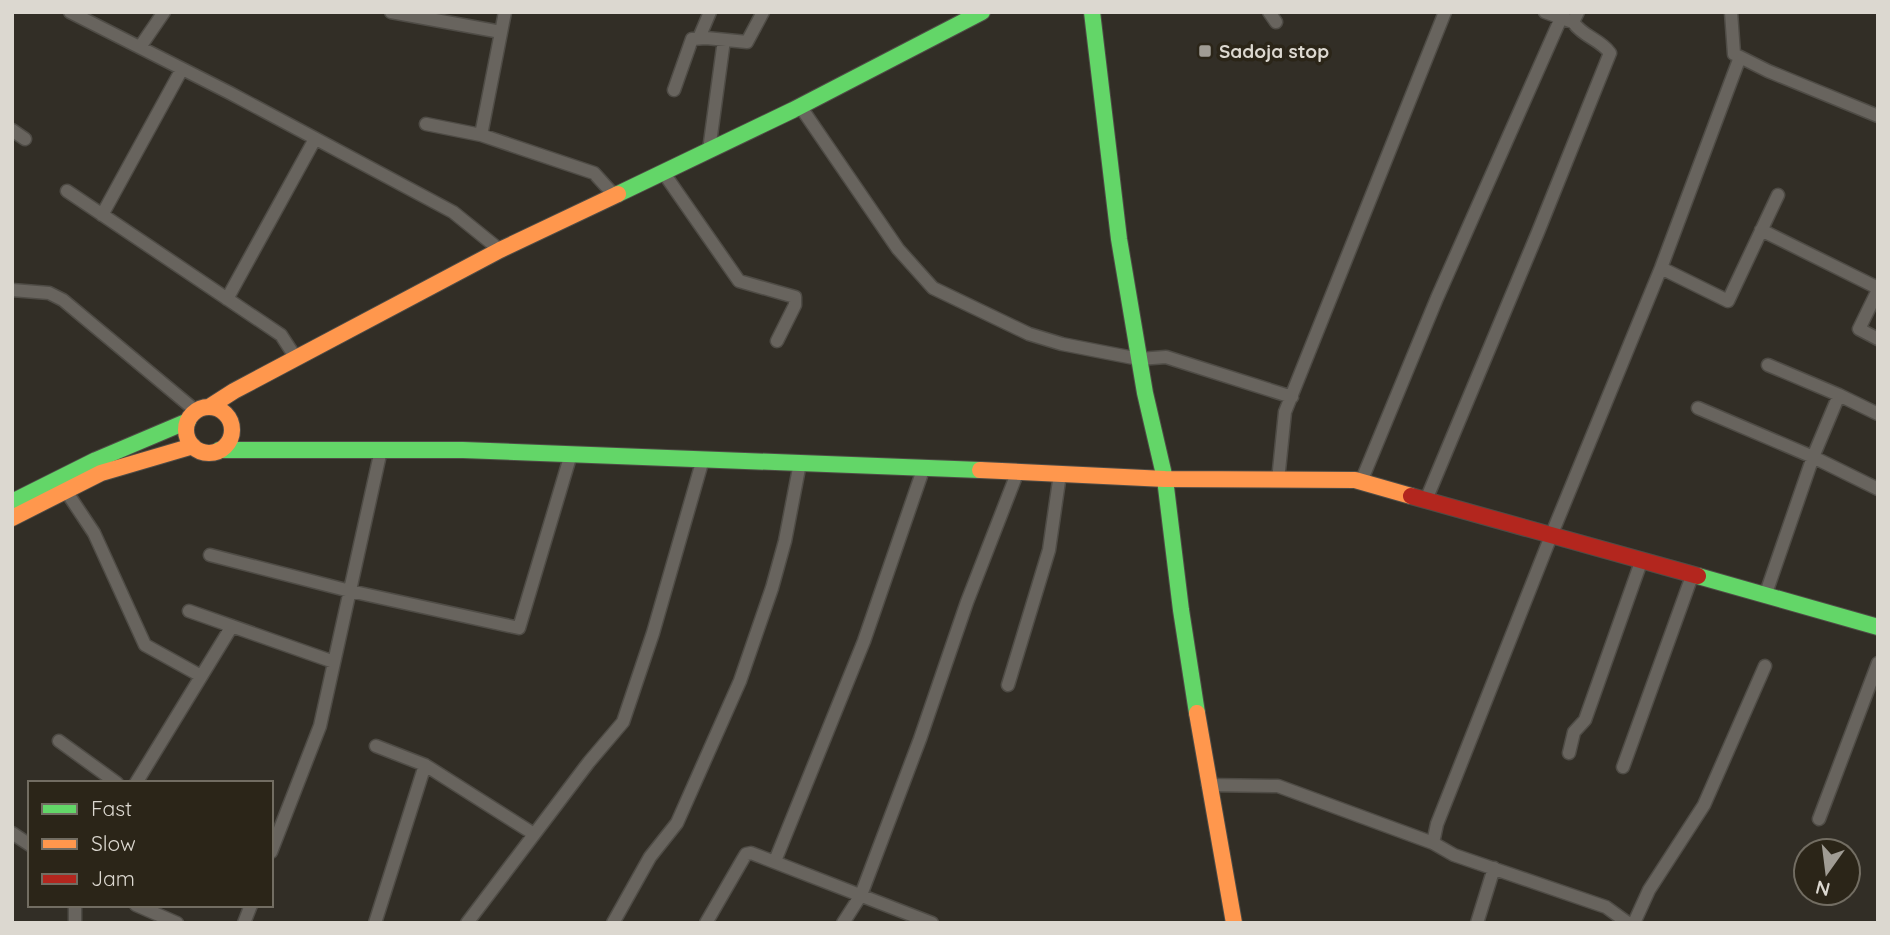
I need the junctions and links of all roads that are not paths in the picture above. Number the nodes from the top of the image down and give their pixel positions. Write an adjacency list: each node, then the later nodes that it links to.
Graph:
1 (70, 12): 16 (street)
2 (164, 12): 16 (street)
3 (391, 12): 13 (street)
4 (505, 12): 13 (street)
5 (710, 12): 14 (street)
6 (763, 12): 15 (street)
7 (982, 12): 20 (street)
8 (1092, 12): 42 (street)
9 (1445, 12): 45 (street)
10 (1545, 12): 12 (street)
11 (1731, 12): 17 (street)
12 (1571, 17): 62 (street); 65 (street)
13 (501, 32): 24 (street)
14 (699, 38): 15 (street); 19 (street)
15 (724, 40): 27 (street)
16 (140, 47): 18 (street)
17 (1740, 57): 21 (street); 35 (street)
18 (182, 69): 26 (street); 32 (street)
19 (674, 90)
20 (800, 106): 27 (street); 42 (street)
21 (1878, 116)
22 (426, 124): 24 (street)
23 (12, 130): 25 (street)
24 (481, 135): 30 (street)
25 (25, 139)
26 (315, 139): 34 (street); 38 (street)
27 (709, 150): 28 (street)
28 (663, 172): 30 (street); 40 (street)
29 (67, 191): 32 (street)
30 (614, 195): 34 (street)
31 (1778, 195): 33 (street)
32 (102, 215): 38 (street)
33 (1762, 230): 35 (street); 36 (street)
34 (500, 250): 41 (street)
35 (1661, 268): 68 (street)
36 (1878, 289): 39 (street)
37 (12, 290): 47 (street)
38 (227, 299): 41 (street)
39 (1878, 339)
40 (777, 341)
41 (296, 358): 47 (street)
42 (1139, 359): 45 (street); 60 (street)
43 (1768, 365): 44 (street)
44 (1839, 395): 48 (street); 53 (street)
45 (1292, 397): 61 (street)
46 (1698, 408): 53 (street)
47 (198, 413): 49 (street); 50 (street); 56 (street)
48 (1878, 414)
49 (193, 446): 50 (street); 56 (street)
50 (219, 450): 51 (street)
51 (381, 450): 52 (street); 72 (street)
52 (571, 454): 54 (street); 72 (street)
53 (1813, 457): 63 (street); 73 (street)
54 (703, 459): 55 (street); 91 (street)
55 (800, 463): 57 (street); 101 (street)
56 (99, 467): 64 (street); 66 (street)
57 (924, 467): 58 (street); 94 (street)
58 (1018, 471): 59 (street); 96 (street)
59 (1060, 474): 60 (street); 81 (street)
60 (1166, 479): 61 (street); 89 (street)
61 (1278, 480): 62 (street)
62 (1361, 482): 65 (street)
63 (1878, 489)
64 (66, 491): 67 (street); 80 (street)
65 (1426, 500): 68 (street)
66 (12, 502)
67 (12, 518)
68 (1551, 536): 70 (street); 92 (street)
69 (210, 555): 72 (street)
70 (1641, 562): 71 (street); 84 (street)
71 (1692, 576): 73 (street); 86 (street)
72 (350, 591): 77 (street)
73 (1766, 596): 76 (street)
74 (189, 611): 75 (street)
75 (232, 626): 77 (street); 80 (street)
76 (1878, 627)
77 (334, 662): 93 (street)
78 (1878, 663): 90 (street)
79 (1765, 666): 107 (street)
80 (201, 676): 88 (street)
81 (1008, 685)
82 (59, 741): 87 (street)
83 (376, 746): 85 (street)
84 (1569, 754)
85 (425, 765): 91 (street); 99 (street)
86 (1623, 767)
87 (114, 781)
88 (137, 781)
89 (1209, 785): 92 (street); 105 (street)
90 (1819, 818)
91 (534, 834): 100 (street)
92 (1433, 843): 95 (street)
93 (273, 847)
94 (775, 861): 96 (street); 102 (street)
95 (1494, 868): 106 (street); 107 (street)
96 (861, 895): 103 (street); 104 (street)
97 (141, 907): 98 (street)
98 (177, 923)
99 (375, 923)
100 (467, 923)
101 (613, 923)
102 (706, 923)
103 (843, 923)
104 (932, 923)
105 (1234, 923)
106 (1477, 923)
107 (1631, 923)

